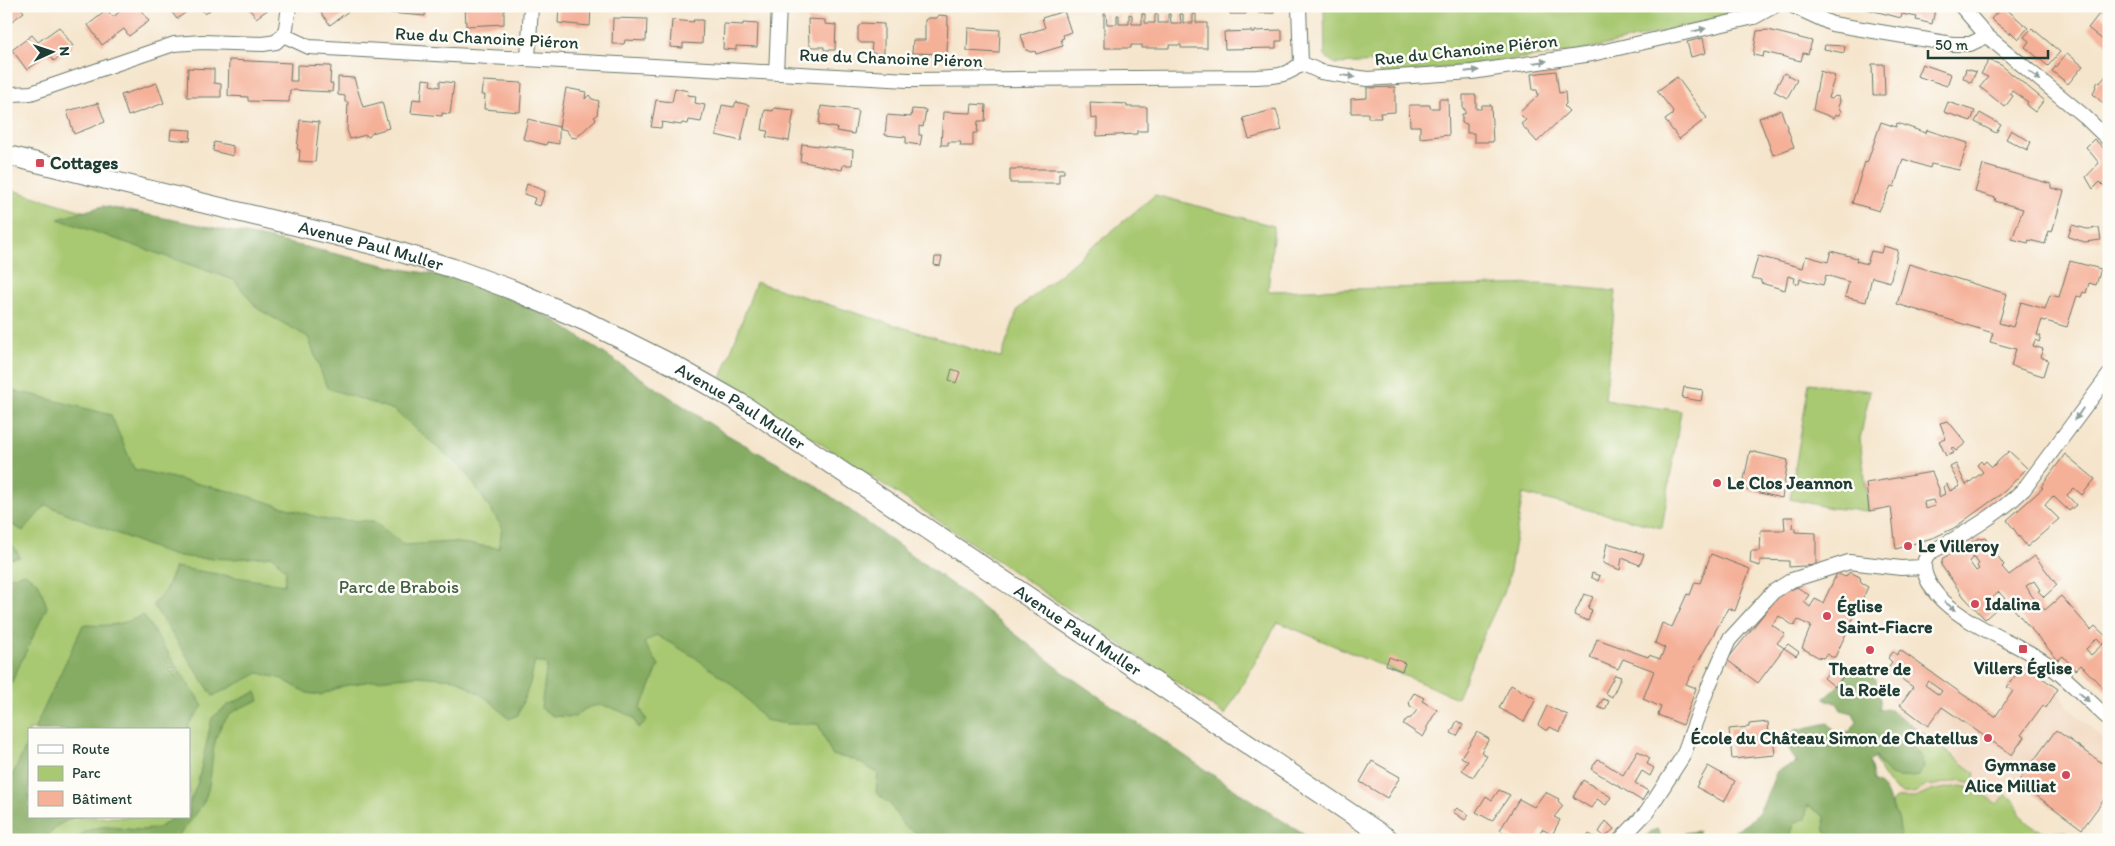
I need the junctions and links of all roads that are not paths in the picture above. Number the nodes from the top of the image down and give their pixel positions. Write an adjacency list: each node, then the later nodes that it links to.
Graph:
1 (289, 6): 8 (street)
2 (531, 6): 10 (street)
3 (779, 6): 12 (street)
4 (1299, 6): 11 (street)
5 (1774, 6): 11 (street, Rue du Chanoine Piéron, one-way to 5)
6 (1793, 6): 9 (street)
7 (1961, 6): 9 (street)
8 (283, 36): 10 (street, Rue du Chanoine Piéron); 13 (street)
9 (1987, 36): 14 (street, one-way to 14)
10 (528, 59): 12 (street, Rue du Chanoine Piéron)
11 (1301, 63): 12 (street, Rue du Chanoine Piéron)
12 (776, 73)
13 (6, 97)
14 (2109, 140)
15 (6, 155): 19 (main road, Avenue Paul Muller)
16 (2109, 375): 17 (street, one-way to 17)
17 (1923, 566): 18 (street, one-way to 18); 20 (street)
18 (2109, 719)
19 (1390, 840)
20 (1620, 840)

